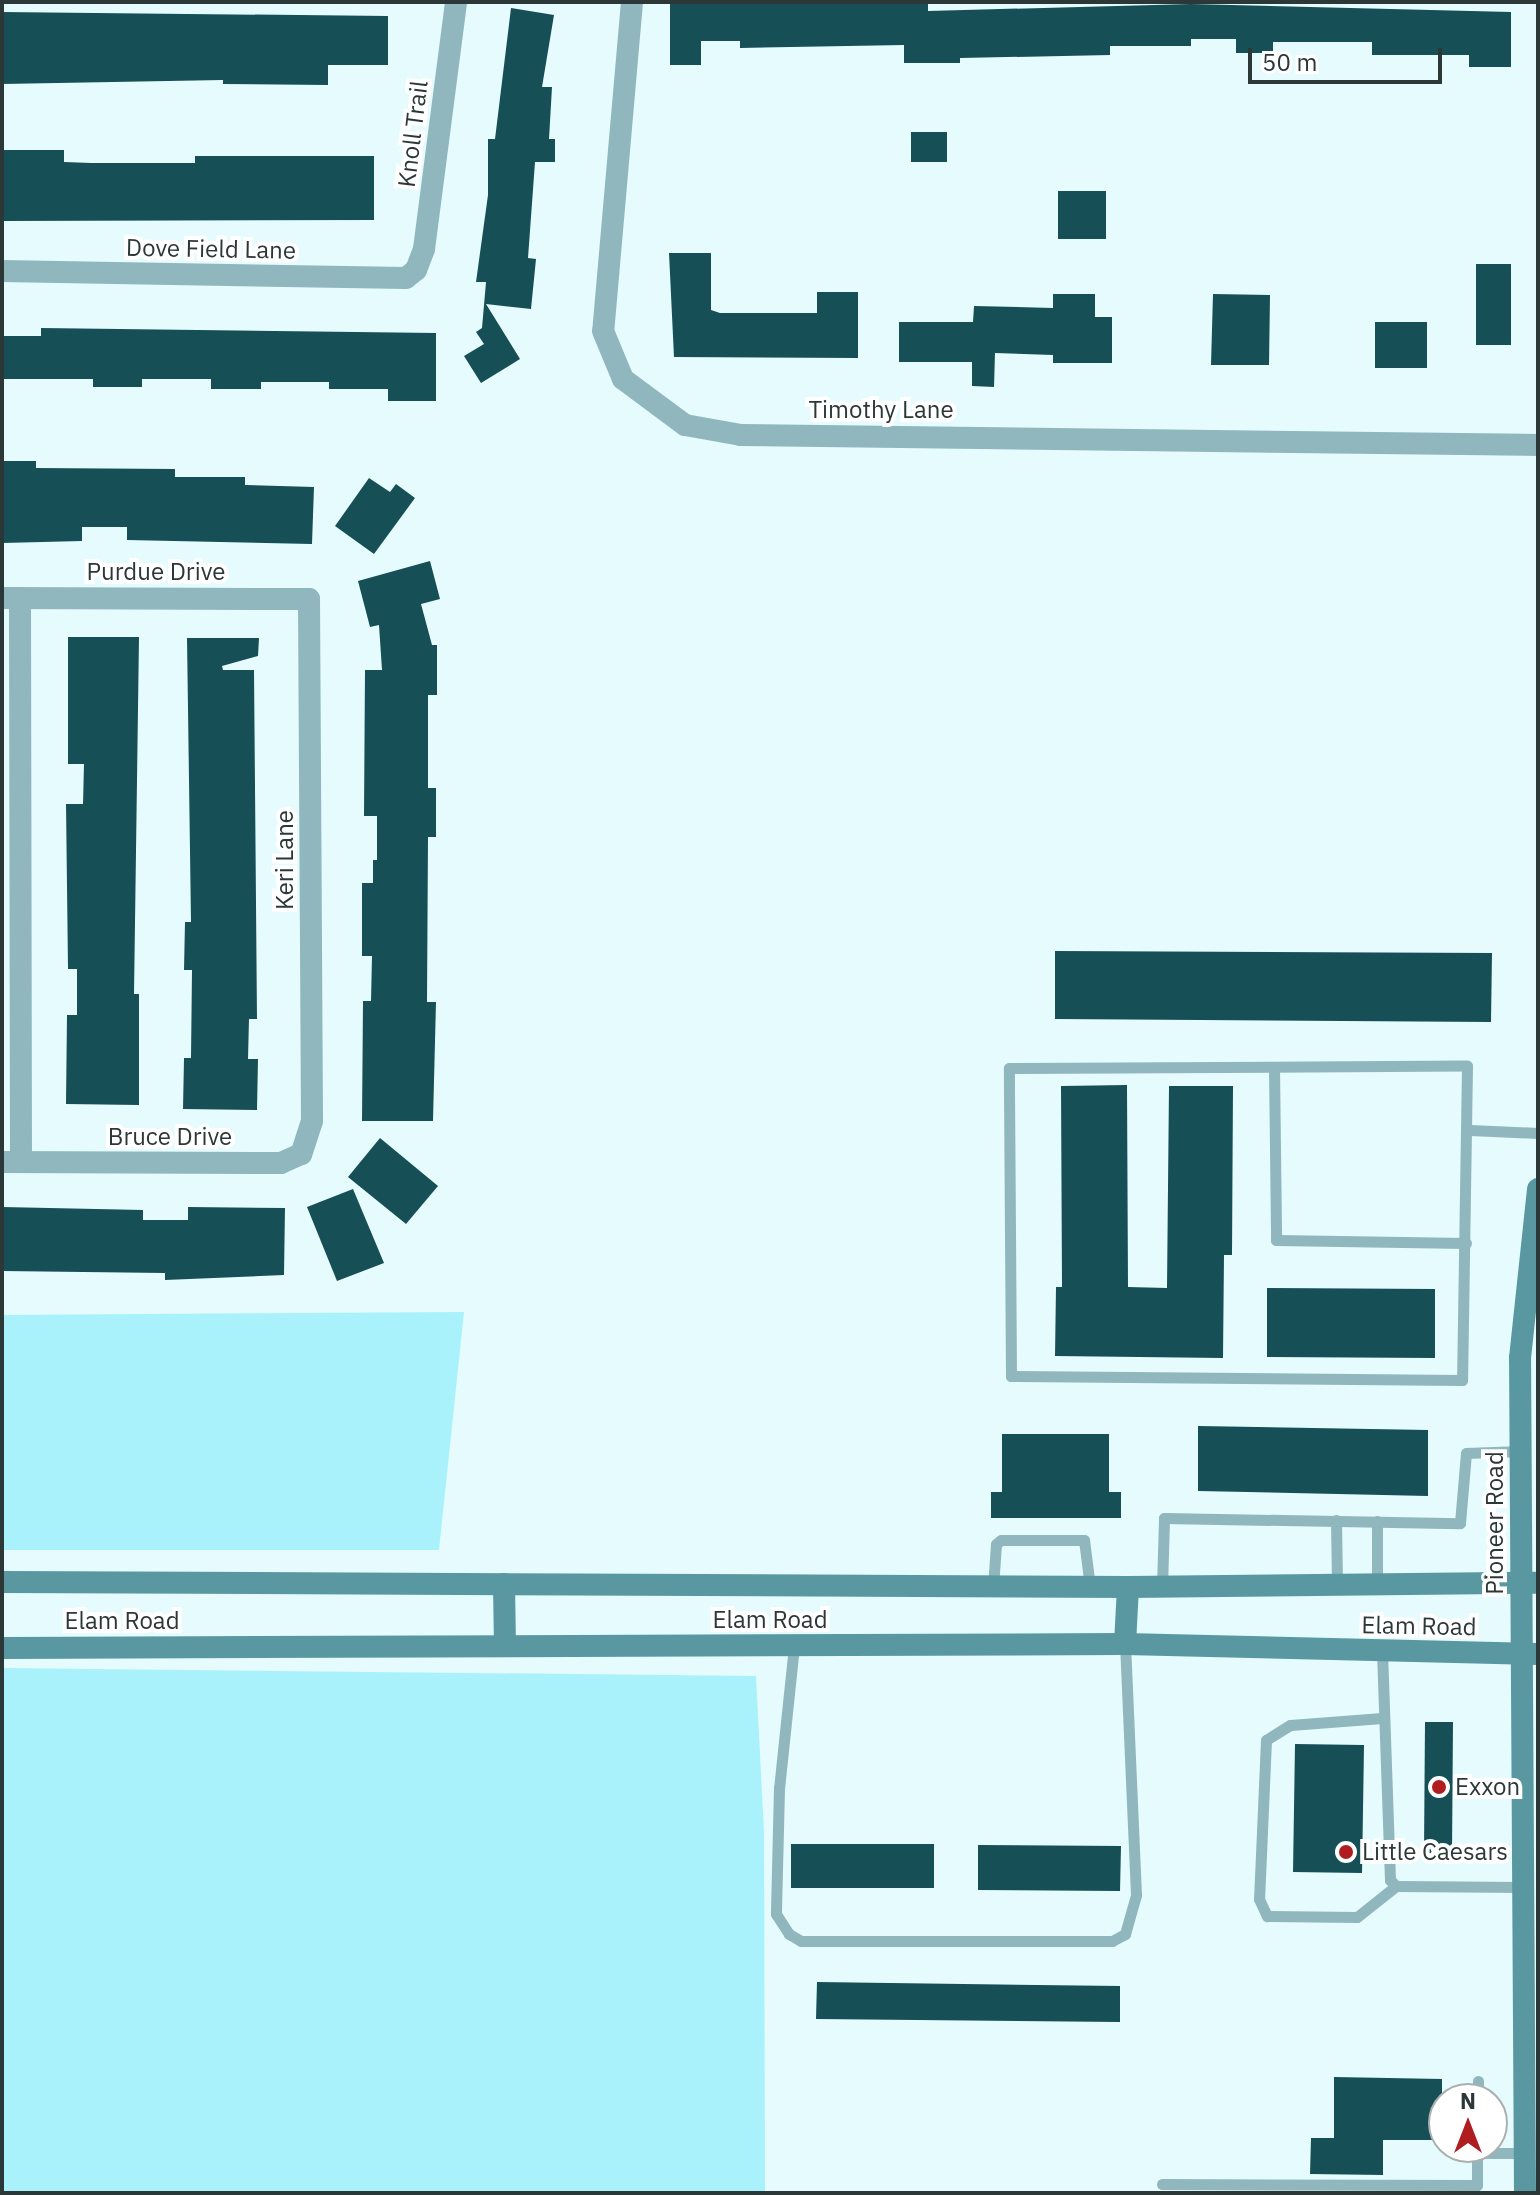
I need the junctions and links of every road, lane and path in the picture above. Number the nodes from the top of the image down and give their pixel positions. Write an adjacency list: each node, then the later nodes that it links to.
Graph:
1 (456, 2): 3 (street, Knoll Trail)
2 (632, 2): 5 (street, Timothy Lane)
3 (416, 270): 4 (street, Dove Field Lane)
4 (2, 271)
5 (1538, 445)
6 (11, 598): 7 (street, Purdue Drive); 12 (street)
7 (309, 599): 9 (street, Keri Lane)
8 (1274, 1067): 10 (lane); 14 (lane); 14 (lane)
9 (312, 1121): 12 (street, Bruce Drive)
10 (1470, 1130): 11 (lane); 14 (lane)
11 (1538, 1133)
12 (12, 1162)
13 (1538, 1189): 15 (main road, Pioneer Road)
14 (1466, 1243)
15 (1521, 1451): 17 (lane); 19 (main road, Pioneer Road)
16 (1336, 1520): 17 (lane); 21 (lane); 26 (lane)
17 (1377, 1521): 22 (lane)
18 (2, 1582): 20 (main road, Elam Road)
19 (1530, 1583): 22 (main road, Elam Road); 32 (main road, Pioneer Road)
20 (504, 1584): 23 (main road, Elam Road); 28 (main road)
21 (1337, 1585): 22 (main road, Elam Road); 26 (main road, Elam Road)
22 (1377, 1585)
23 (993, 1587): 24 (main road, Elam Road); 24 (lane)
24 (1090, 1587): 25 (main road, Elam Road)
25 (1128, 1587): 26 (main road, Elam Road); 27 (main road)
26 (1162, 1587)
27 (1125, 1644): 29 (main road, Elam Road); 29 (lane); 31 (main road, Elam Road)
28 (505, 1646): 29 (main road, Elam Road); 30 (main road, Elam Road)
29 (794, 1646)
30 (2, 1648)
31 (1382, 1651): 32 (main road, Elam Road); 33 (lane)
32 (1530, 1654): 35 (main road, Pioneer Road)
33 (1382, 1718): 34 (lane); 34 (lane)
34 (1396, 1886): 35 (lane)
35 (1531, 1887): 37 (main road, Pioneer Road)
36 (1508, 2152): 37 (lane)
37 (1532, 2153): 40 (main road, Pioneer Road)
38 (1477, 2163): 39 (lane)
39 (1162, 2184)
40 (1525, 2193)

